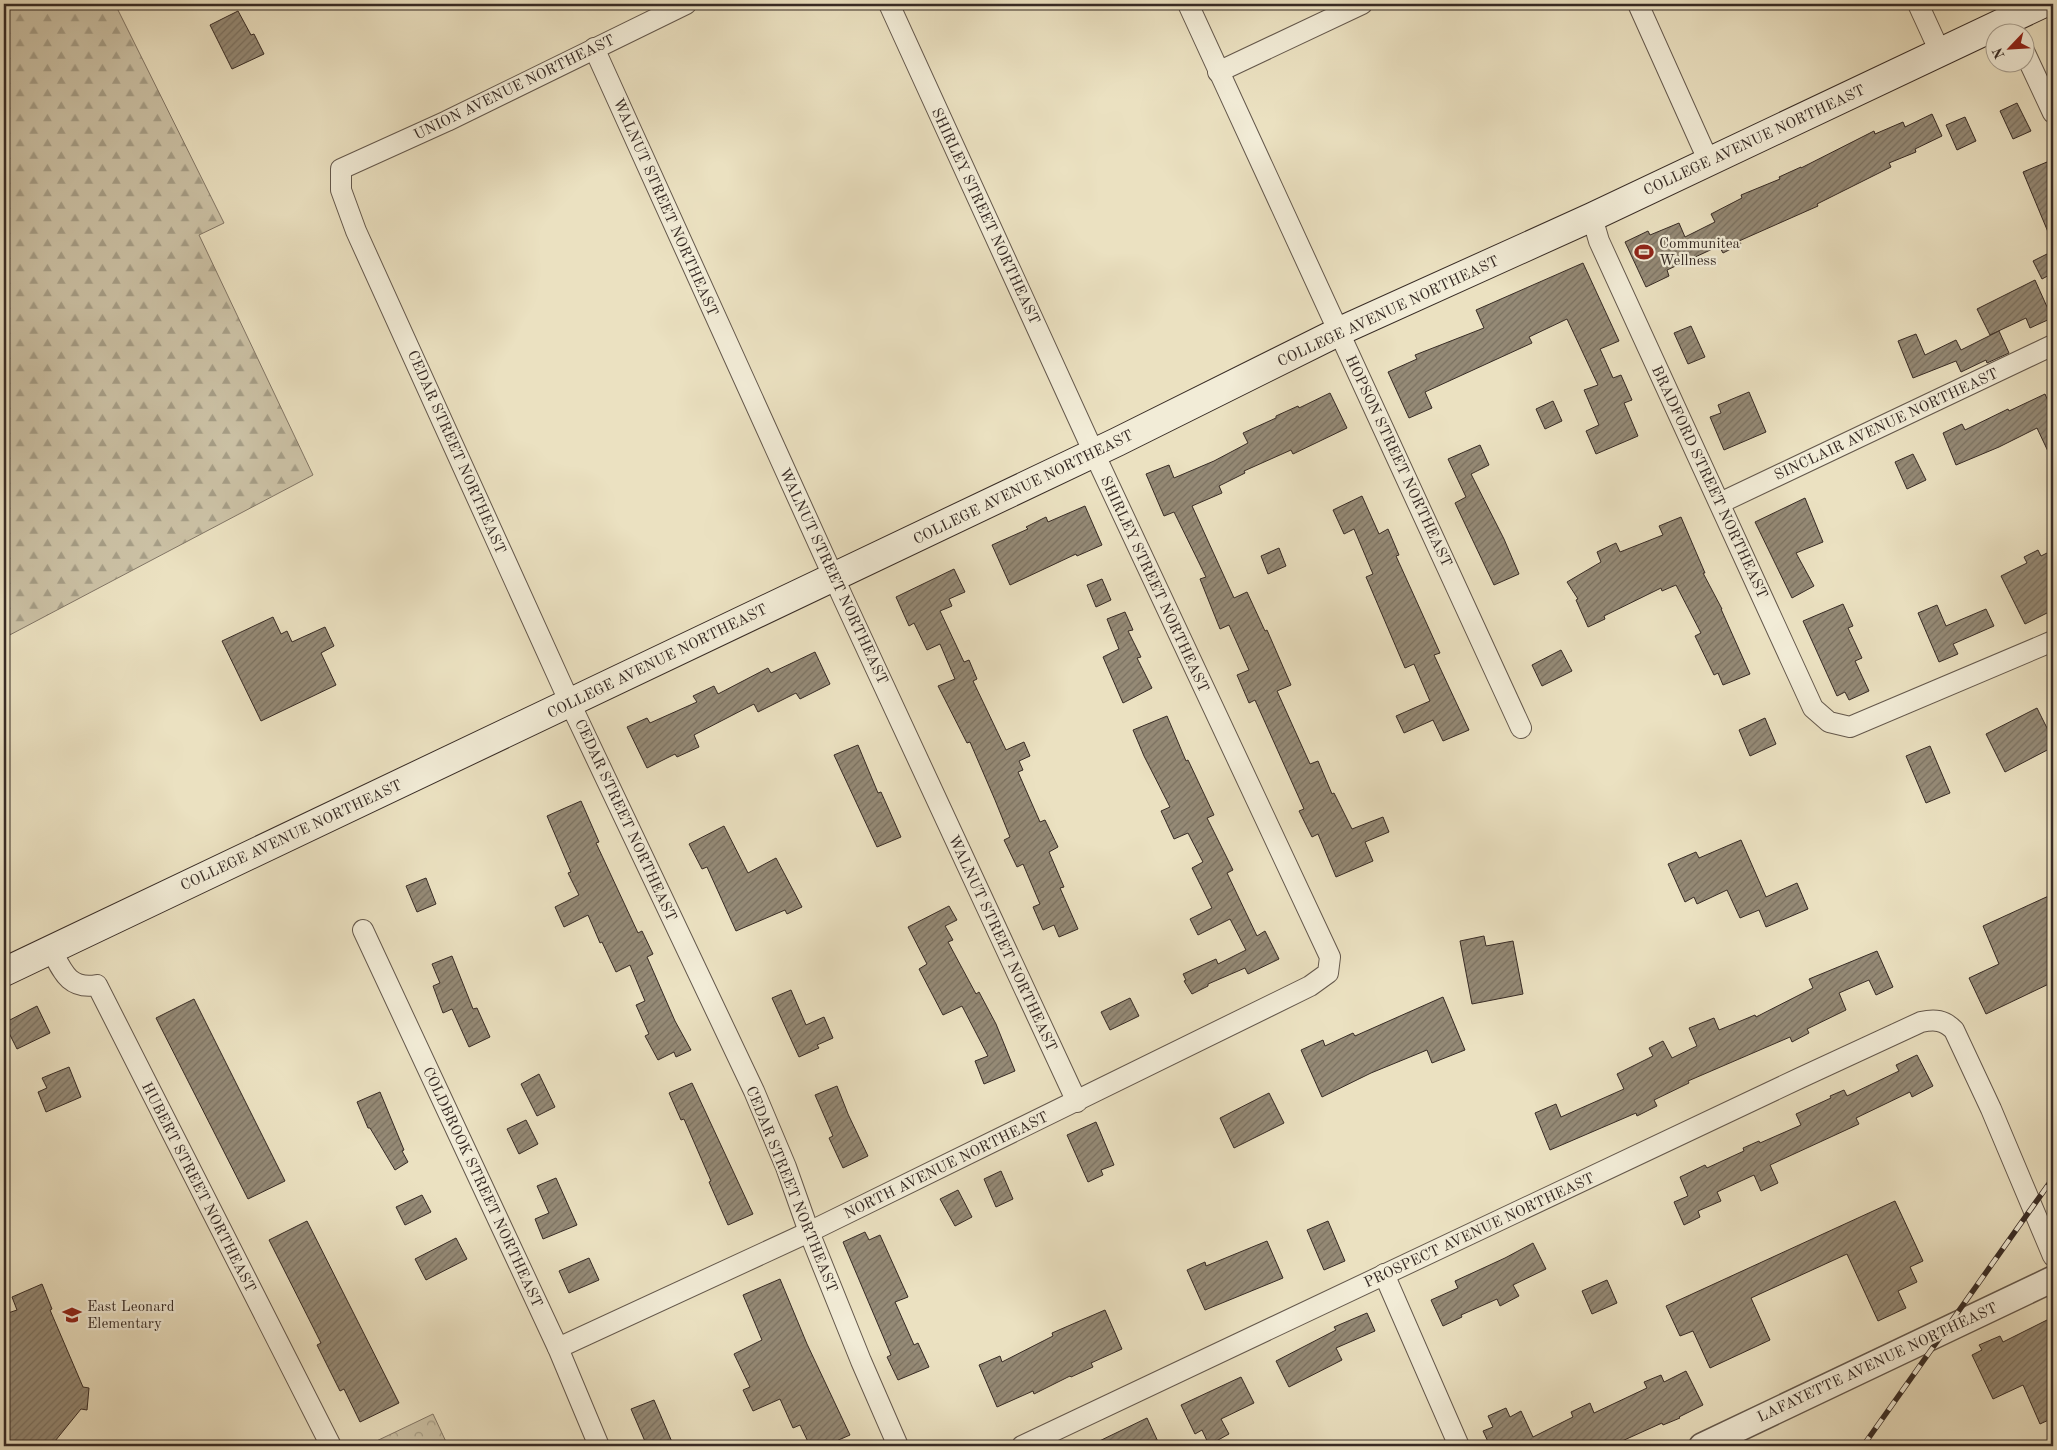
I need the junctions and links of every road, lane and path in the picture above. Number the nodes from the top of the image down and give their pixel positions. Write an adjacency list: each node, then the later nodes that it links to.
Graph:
1 (686, 4): 10 (street, UNION AVENUE NORTHEAST)
2 (889, 4): 20 (street, SHIRLEY STREET NORTHEAST)
3 (1188, 4): 12 (street, HOPSON STREET NORTHEAST)
4 (1362, 4): 12 (street)
5 (1638, 4): 15 (street)
6 (1918, 4): 11 (street)
7 (2042, 4): 8 (main road, COLLEGE AVENUE NORTHEAST)
8 (2018, 22)
9 (1984, 36): 11 (main road, COLLEGE AVENUE NORTHEAST)
10 (594, 48): 16 (street, UNION AVENUE NORTHEAST); 22 (street, WALNUT STREET NORTHEAST)
11 (1940, 52): 15 (main road, COLLEGE AVENUE NORTHEAST)
12 (1218, 72): 18 (street, HOPSON STREET NORTHEAST)
13 (2034, 72): 14 (street)
14 (2053, 113)
15 (1709, 162): 17 (main road, COLLEGE AVENUE NORTHEAST)
16 (342, 169): 24 (street, CEDAR STREET NORTHEAST)
17 (1592, 217): 18 (main road, COLLEGE AVENUE NORTHEAST); 21 (street, BRADFORD STREET NORTHEAST)
18 (1340, 332): 20 (main road, COLLEGE AVENUE NORTHEAST); 25 (street, HOPSON STREET NORTHEAST)
19 (2053, 345): 21 (street, SINCLAIR AVENUE NORTHEAST)
20 (1094, 453): 22 (main road, COLLEGE AVENUE NORTHEAST); 29 (street, SHIRLEY STREET NORTHEAST)
21 (1720, 503): 23 (street, BRADFORD STREET NORTHEAST)
22 (834, 577): 24 (main road, COLLEGE AVENUE NORTHEAST); 30 (street, WALNUT STREET NORTHEAST)
23 (2053, 641)
24 (570, 703): 27 (main road, COLLEGE AVENUE NORTHEAST); 31 (street, CEDAR STREET NORTHEAST)
25 (1521, 728)
26 (363, 930): 35 (street, COLDBROOK STREET NORTHEAST)
27 (51, 949): 28 (main road, COLLEGE AVENUE NORTHEAST); 36 (street, HUBERT STREET NORTHEAST)
28 (4, 972)
29 (1328, 973): 30 (street, NORTH AVENUE NORTHEAST)
30 (1077, 1102): 31 (street, NORTH AVENUE NORTHEAST)
31 (809, 1232): 35 (street, NORTH AVENUE NORTHEAST); 38 (street, CEDAR STREET NORTHEAST)
32 (2053, 1256): 33 (street, PROSPECT AVENUE NORTHEAST)
33 (1384, 1274): 39 (street, PROSPECT AVENUE NORTHEAST); 40 (street)
34 (2053, 1279): 41 (street, LAFAYETTE AVENUE NORTHEAST)
35 (558, 1348): 37 (street, COLDBROOK STREET NORTHEAST)
36 (331, 1446)
37 (599, 1446)
38 (898, 1446)
39 (1022, 1446)
40 (1459, 1446)
41 (1702, 1446)

